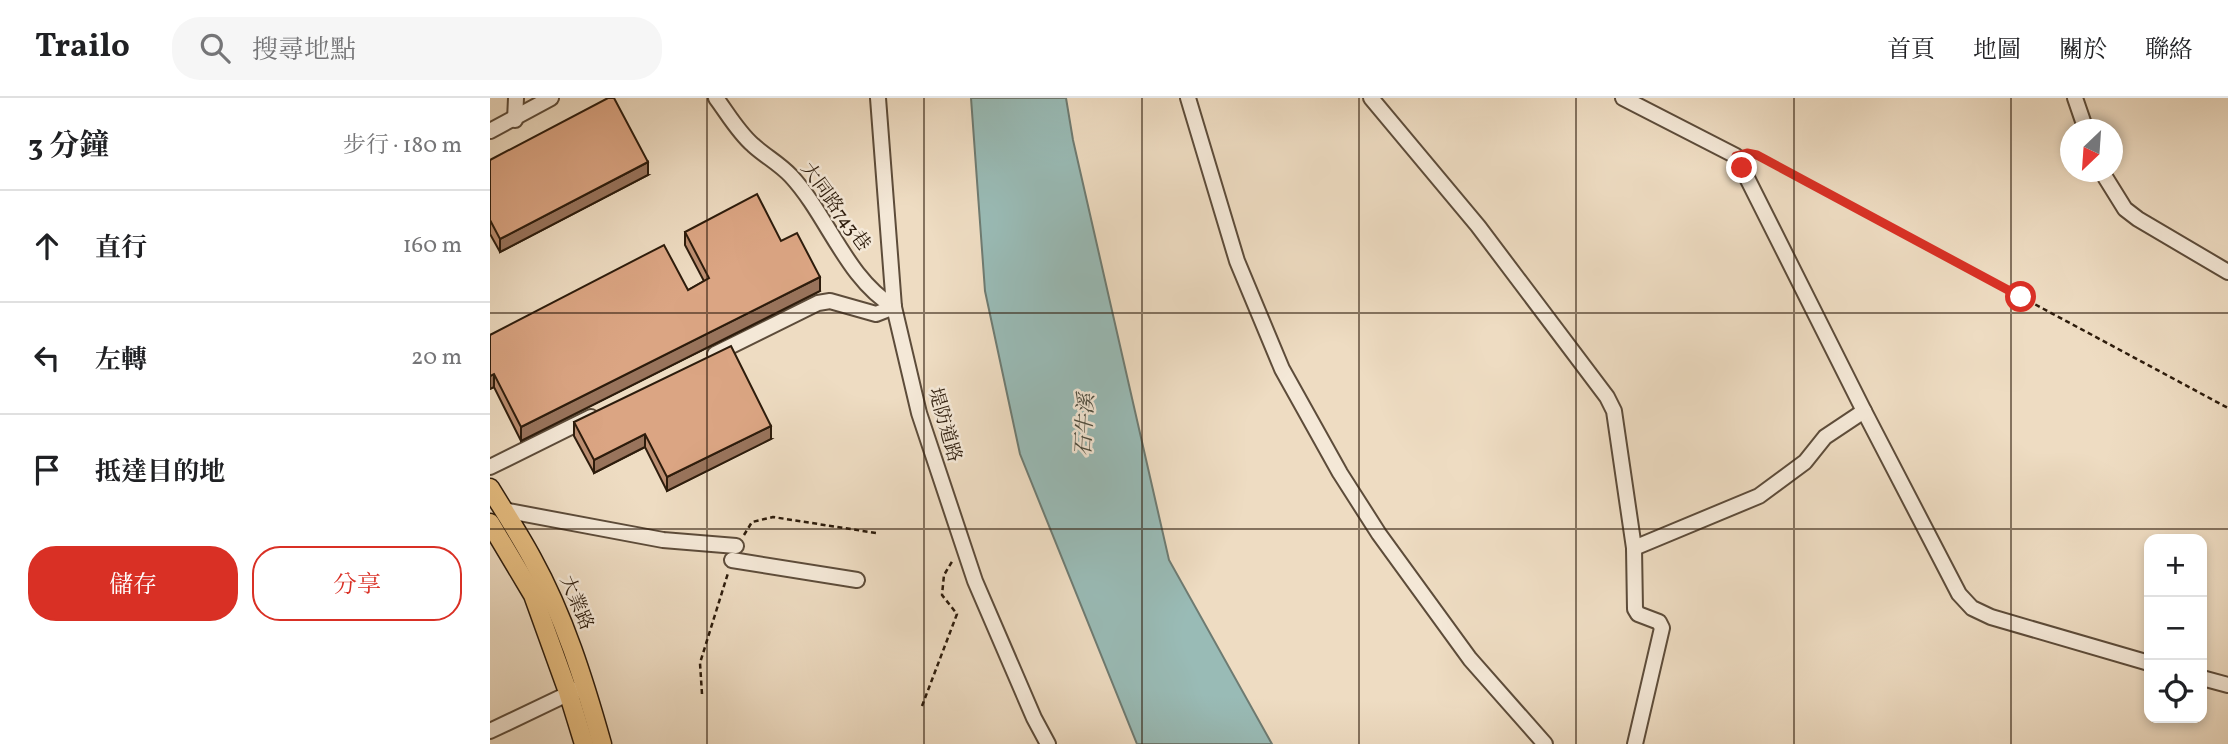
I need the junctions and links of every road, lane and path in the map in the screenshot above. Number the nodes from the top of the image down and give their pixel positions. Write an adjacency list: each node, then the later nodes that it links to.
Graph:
1 (516, 98): 10 (street)
2 (551, 98): 10 (street)
3 (716, 98): 15 (street, 大同路743巷)
4 (878, 98): 15 (street, 堤防道路)
5 (1188, 98): 39 (street)
6 (1371, 98): 26 (street)
7 (1623, 98): 12 (street)
8 (2075, 98): 9 (street)
9 (2082, 119)
10 (515, 120): 11 (street)
11 (490, 131)
12 (1736, 156): 17 (path); 18 (street)
13 (2108, 182): 14 (street)
14 (2228, 272)
15 (894, 307): 16 (street); 25 (street, 堤防道路)
16 (696, 363)
17 (2228, 408)
18 (1864, 411): 26 (street); 29 (street)
19 (599, 412): 20 (street)
20 (490, 467)
21 (490, 488): 22 (main road, 大業路)
22 (503, 510): 27 (street); 32 (main road, 大業路)
23 (490, 523): 32 (main road, 大業路)
24 (876, 533): 27 (path)
25 (962, 547): 34 (path); 38 (street, 堤防道路)
26 (1634, 548): 40 (street)
27 (734, 553): 28 (street); 33 (path)
28 (857, 580)
29 (2144, 662)
30 (2207, 679): 31 (street)
31 (2228, 685)
32 (577, 689): 35 (street); 36 (main road, 大業路); 37 (main road, 大業路)
33 (702, 694)
34 (922, 706)
35 (490, 731)
36 (584, 744)
37 (602, 744)
38 (1048, 744)
39 (1545, 744)
40 (1635, 744)

